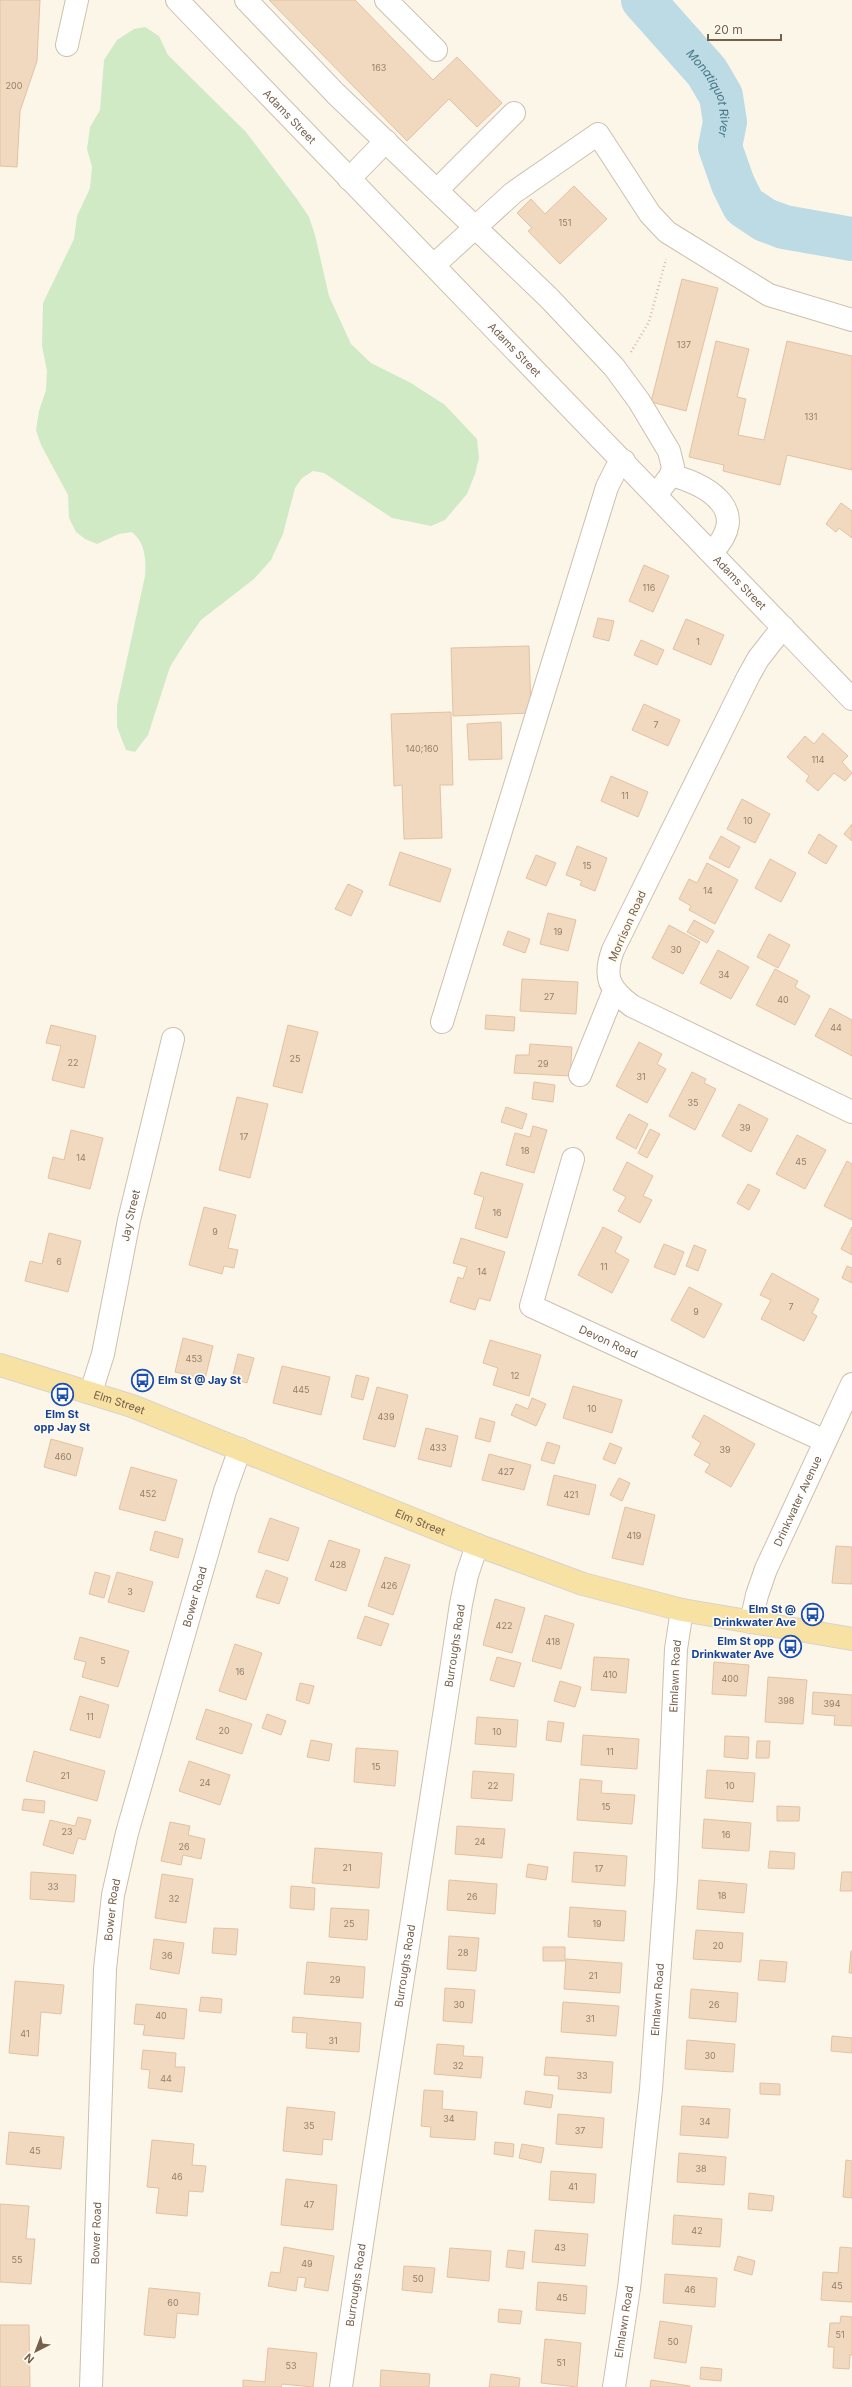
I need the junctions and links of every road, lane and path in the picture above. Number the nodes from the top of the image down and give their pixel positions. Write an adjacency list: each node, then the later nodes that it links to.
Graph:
1 (77, 0): 5 (street)
2 (246, 0): 8 (street)
3 (386, 0): 6 (street)
4 (180, 1): 9 (street, Adams Street)
5 (67, 45)
6 (436, 50)
7 (514, 113): 10 (street)
8 (386, 141): 9 (street); 10 (street)
9 (349, 179): 13 (street, Adams Street)
10 (438, 189): 11 (street)
11 (476, 226): 12 (street); 13 (street); 15 (street)
12 (676, 238): 14 (street); 15 (path)
13 (434, 266): 16 (street, Adams Street)
14 (852, 320)
15 (614, 367): 17 (street)
16 (624, 461): 18 (street, Adams Street); 23 (street)
17 (671, 475): 18 (street); 19 (street)
18 (656, 495): 19 (street, Adams Street)
19 (712, 552): 20 (street, Adams Street)
20 (783, 627): 21 (street, Adams Street); 22 (street, Morrison Road)
21 (852, 699)
22 (614, 991): 25 (street); 26 (street)
23 (442, 1022)
24 (173, 1039): 30 (street, Jay Street)
25 (580, 1075)
26 (852, 1112)
27 (573, 1159): 31 (street, Devon Road)
28 (0, 1365): 30 (main road, Elm Street)
29 (852, 1384): 31 (street, Drinkwater Avenue)
30 (91, 1392): 32 (main road, Elm Street)
31 (825, 1441): 35 (street, Drinkwater Avenue)
32 (240, 1449): 33 (main road, Elm Street); 37 (street, Bower Road)
33 (477, 1546): 34 (main road, Elm Street); 38 (street, Burroughs Road)
34 (682, 1610): 35 (main road, Elm Street); 39 (street, Elmlawn Road)
35 (751, 1622): 36 (main road, Elm Street)
36 (852, 1639)
37 (90, 2387)
38 (341, 2387)
39 (614, 2387)

